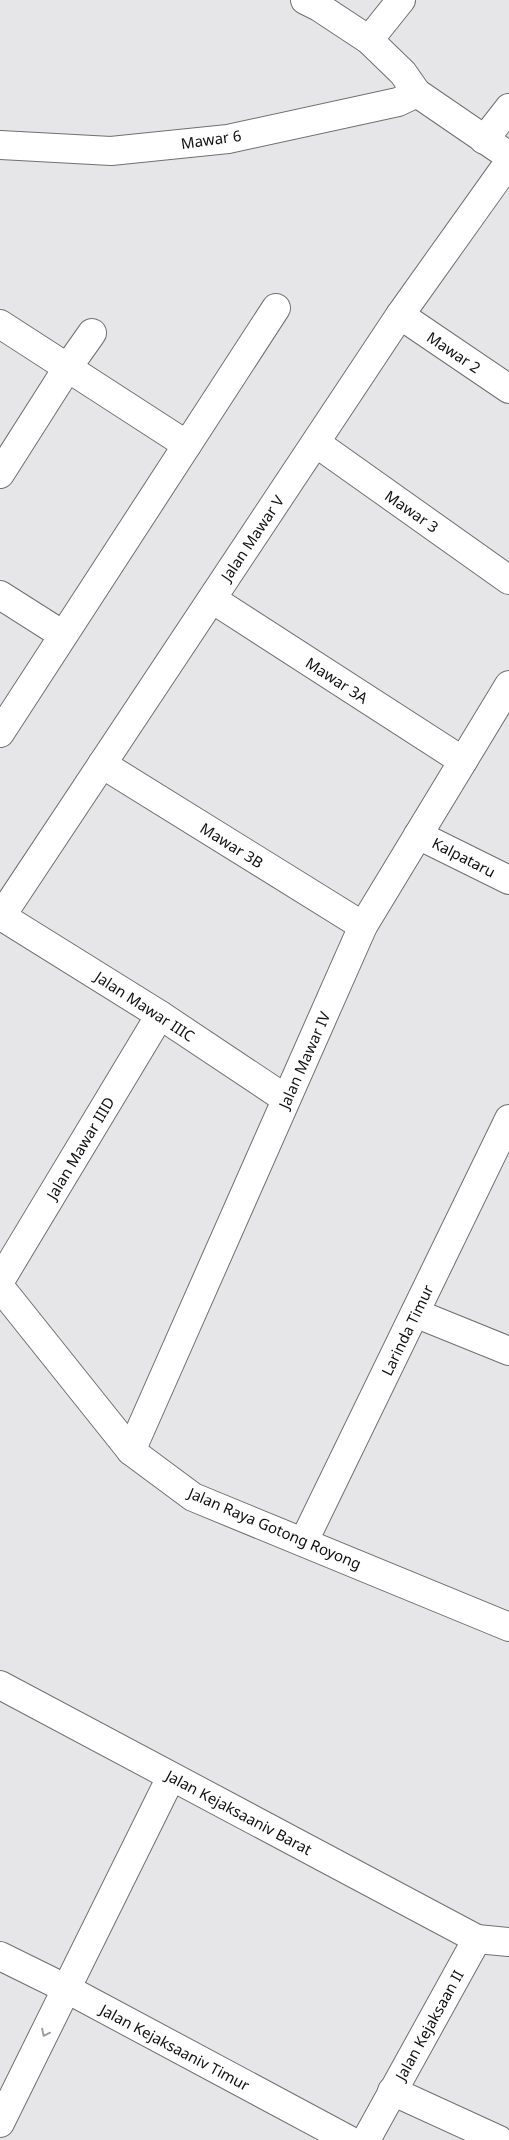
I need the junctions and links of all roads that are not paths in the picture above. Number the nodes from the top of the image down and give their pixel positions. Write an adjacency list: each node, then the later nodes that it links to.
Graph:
1 (305, 0): 3 (street)
2 (401, 0): 3 (street)
3 (369, 40): 4 (street)
4 (417, 93): 6 (street); 7 (street, Mawar 6)
5 (509, 108): 6 (street)
6 (484, 140): 8 (street)
7 (0, 145)
8 (509, 156)
9 (509, 162): 11 (street, Jalan Mawar V)
10 (276, 308): 17 (street)
11 (400, 315): 15 (street, Mawar 2); 16 (street, Jalan Mawar V)
12 (0, 324): 14 (street)
13 (92, 333): 14 (street)
14 (68, 367): 17 (street); 18 (street)
15 (509, 389)
16 (316, 443): 19 (street, Mawar 3); 21 (street, Jalan Mawar V)
17 (187, 445): 22 (street)
18 (0, 474)
19 (509, 580)
20 (0, 595): 22 (street)
21 (212, 599): 25 (street, Mawar 3A); 26 (street, Jalan Mawar V)
22 (63, 635): 24 (street)
23 (509, 685): 25 (street, Jalan Mawar IV)
24 (0, 733)
25 (463, 761): 27 (street, Jalan Mawar IV)
26 (102, 764): 29 (street, Jalan Mawar V); 30 (street, Mawar 3B)
27 (418, 835): 28 (street, Kalpataru); 30 (street, Jalan Mawar IV)
28 (509, 880)
29 (1, 917): 31 (street, Jalan Mawar IIIC)
30 (363, 926): 32 (street, Jalan Mawar IV)
31 (160, 1016): 32 (street, Jalan Mawar IIIC); 34 (street, Jalan Mawar IIID)
32 (286, 1100): 38 (street, Jalan Mawar IV)
33 (509, 1119): 36 (street, Larinda Timur)
34 (0, 1281)
35 (0, 1286): 38 (street, Jalan Raya Gotong Royong)
36 (415, 1312): 37 (street); 39 (street, Larinda Timur)
37 (509, 1352)
38 (131, 1452): 39 (street, Jalan Raya Gotong Royong)
39 (304, 1541): 40 (street, Jalan Raya Gotong Royong)
40 (509, 1628)
41 (0, 1685): 42 (street, Jalan Kejaksaaniv Barat)
42 (171, 1777): 43 (street, Jalan Kejaksaaniv Barat); 46 (street)
43 (477, 1939): 44 (street); 47 (street, Jalan Kejaksaan II)
44 (509, 1942)
45 (0, 1956): 46 (street, Jalan Kejaksaaniv Timur)
46 (66, 1990): 48 (street, one-way to 48); 49 (street, Jalan Kejaksaaniv Timur)
47 (392, 2091): 50 (street, Jalan Kejaksaan II); 51 (street)
48 (0, 2123)
49 (349, 2140)
50 (366, 2140)
51 (499, 2140)

